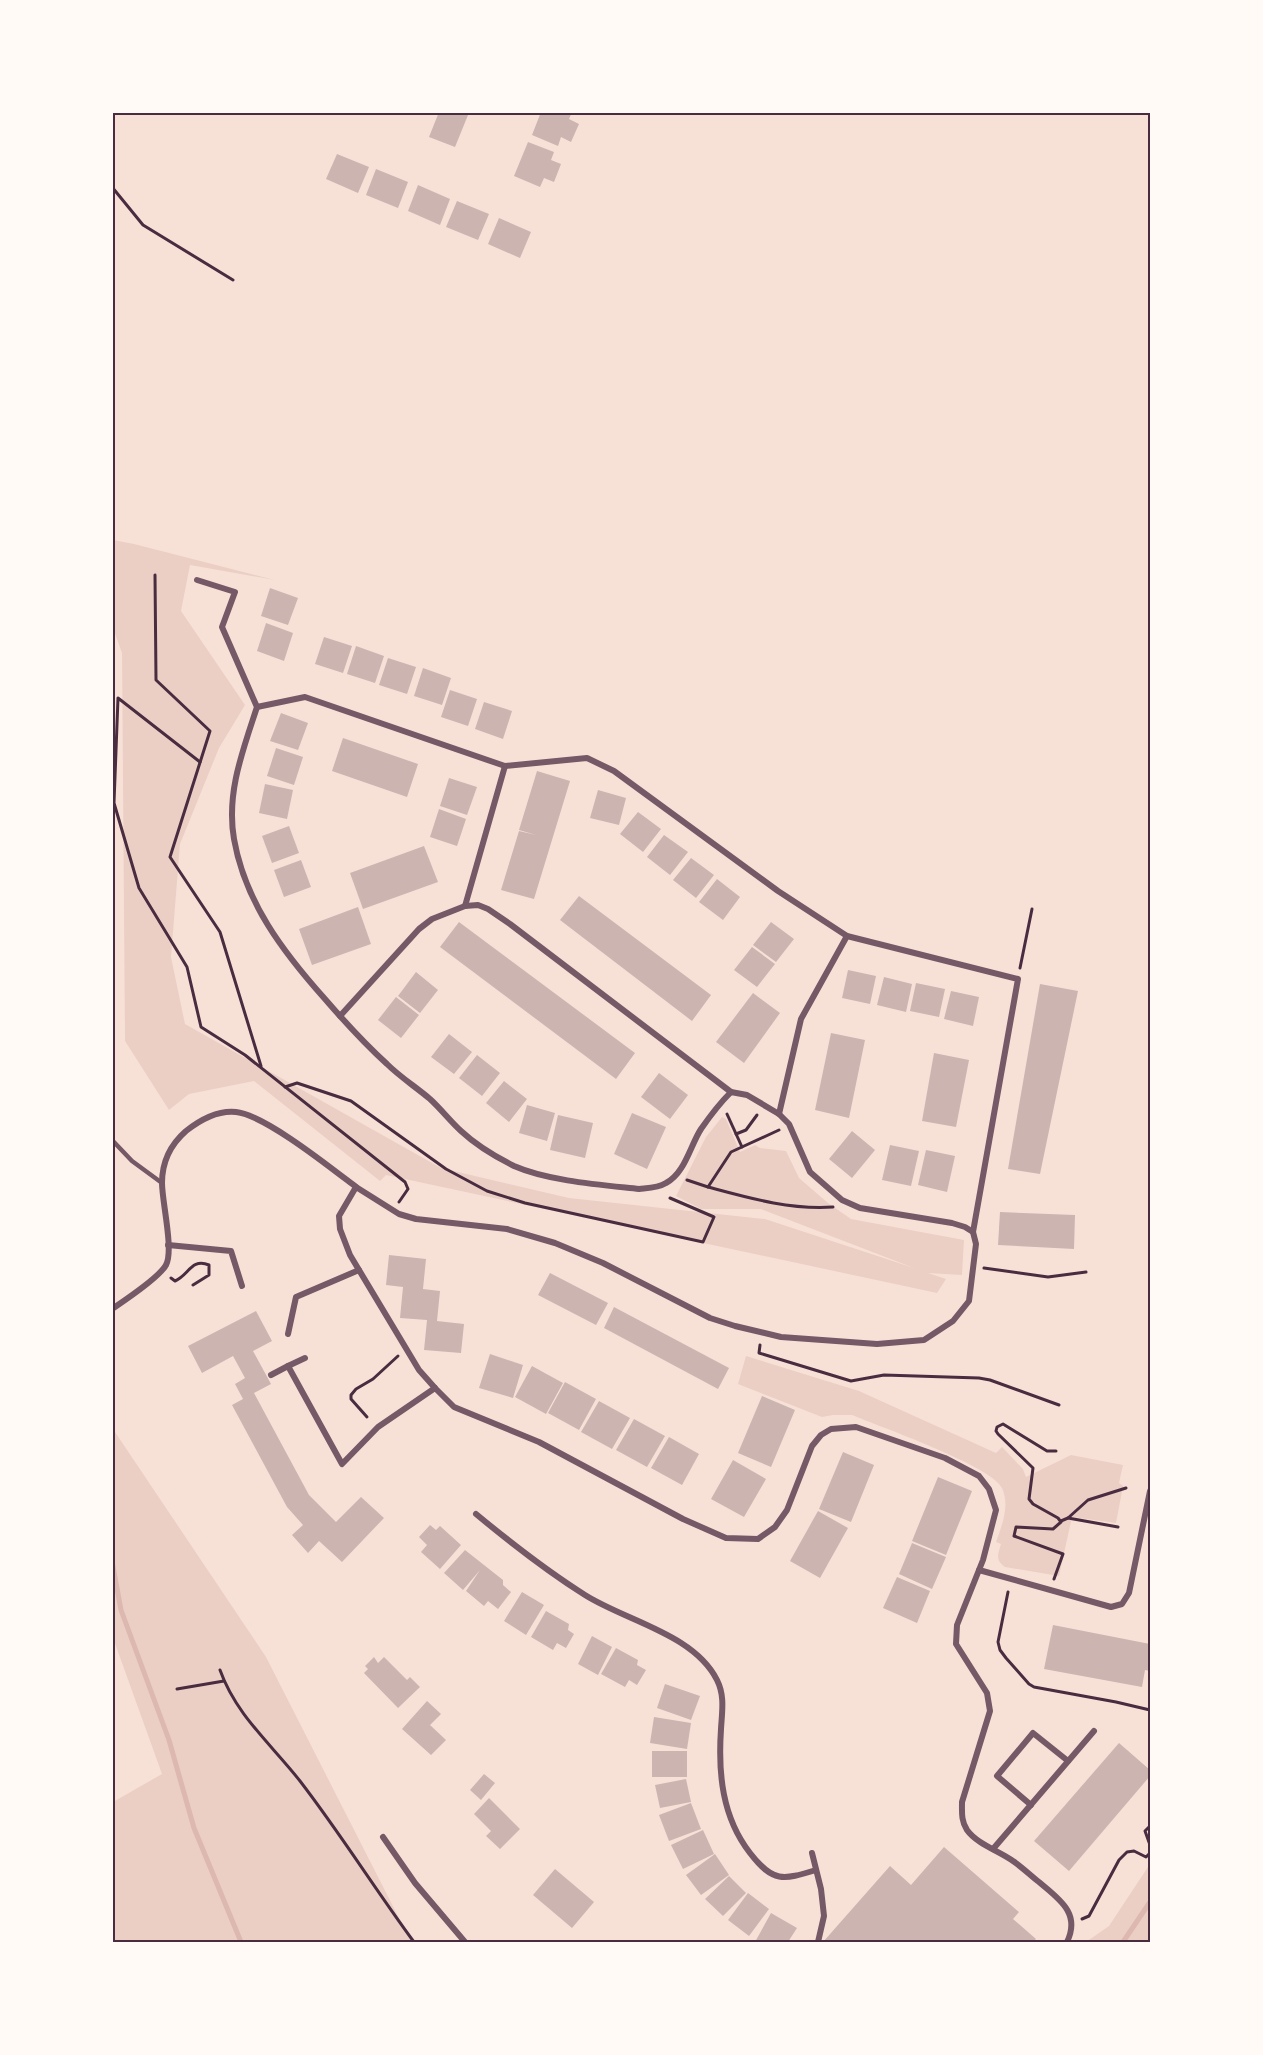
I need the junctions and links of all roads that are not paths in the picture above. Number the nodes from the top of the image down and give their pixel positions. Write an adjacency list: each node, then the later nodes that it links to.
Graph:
1 (198, 580): 2 (street)
2 (257, 706): 3 (street); 6 (street)
3 (505, 766): 4 (street); 5 (street)
4 (465, 906): 6 (street); 7 (street)
5 (847, 936): 8 (street); 12 (street)
6 (340, 1016): 7 (street)
7 (731, 1092): 8 (street)
8 (779, 1114): 12 (street)
9 (112, 1140): 10 (lane)
10 (162, 1183): 11 (street); 13 (street)
11 (356, 1187): 12 (street); 14 (street)
12 (973, 1232)
13 (168, 1245): 15 (street); 16 (street)
14 (359, 1270): 17 (street); 21 (street)
15 (242, 1286)
16 (112, 1309)
17 (288, 1334)
18 (305, 1358): 19 (street)
19 (288, 1366): 20 (street); 21 (street)
20 (271, 1375)
21 (435, 1388): 24 (street)
22 (1150, 1491): 24 (street)
23 (476, 1514): 31 (street)
24 (979, 1570): 29 (street)
25 (1094, 1731): 26 (street)
26 (1068, 1761): 27 (street); 27 (street)
27 (1031, 1805): 29 (street)
28 (383, 1837): 32 (street)
29 (993, 1849): 34 (street)
30 (813, 1853): 31 (street)
31 (816, 1870): 33 (street)
32 (465, 1942)
33 (818, 1942)
34 (1067, 1942)

